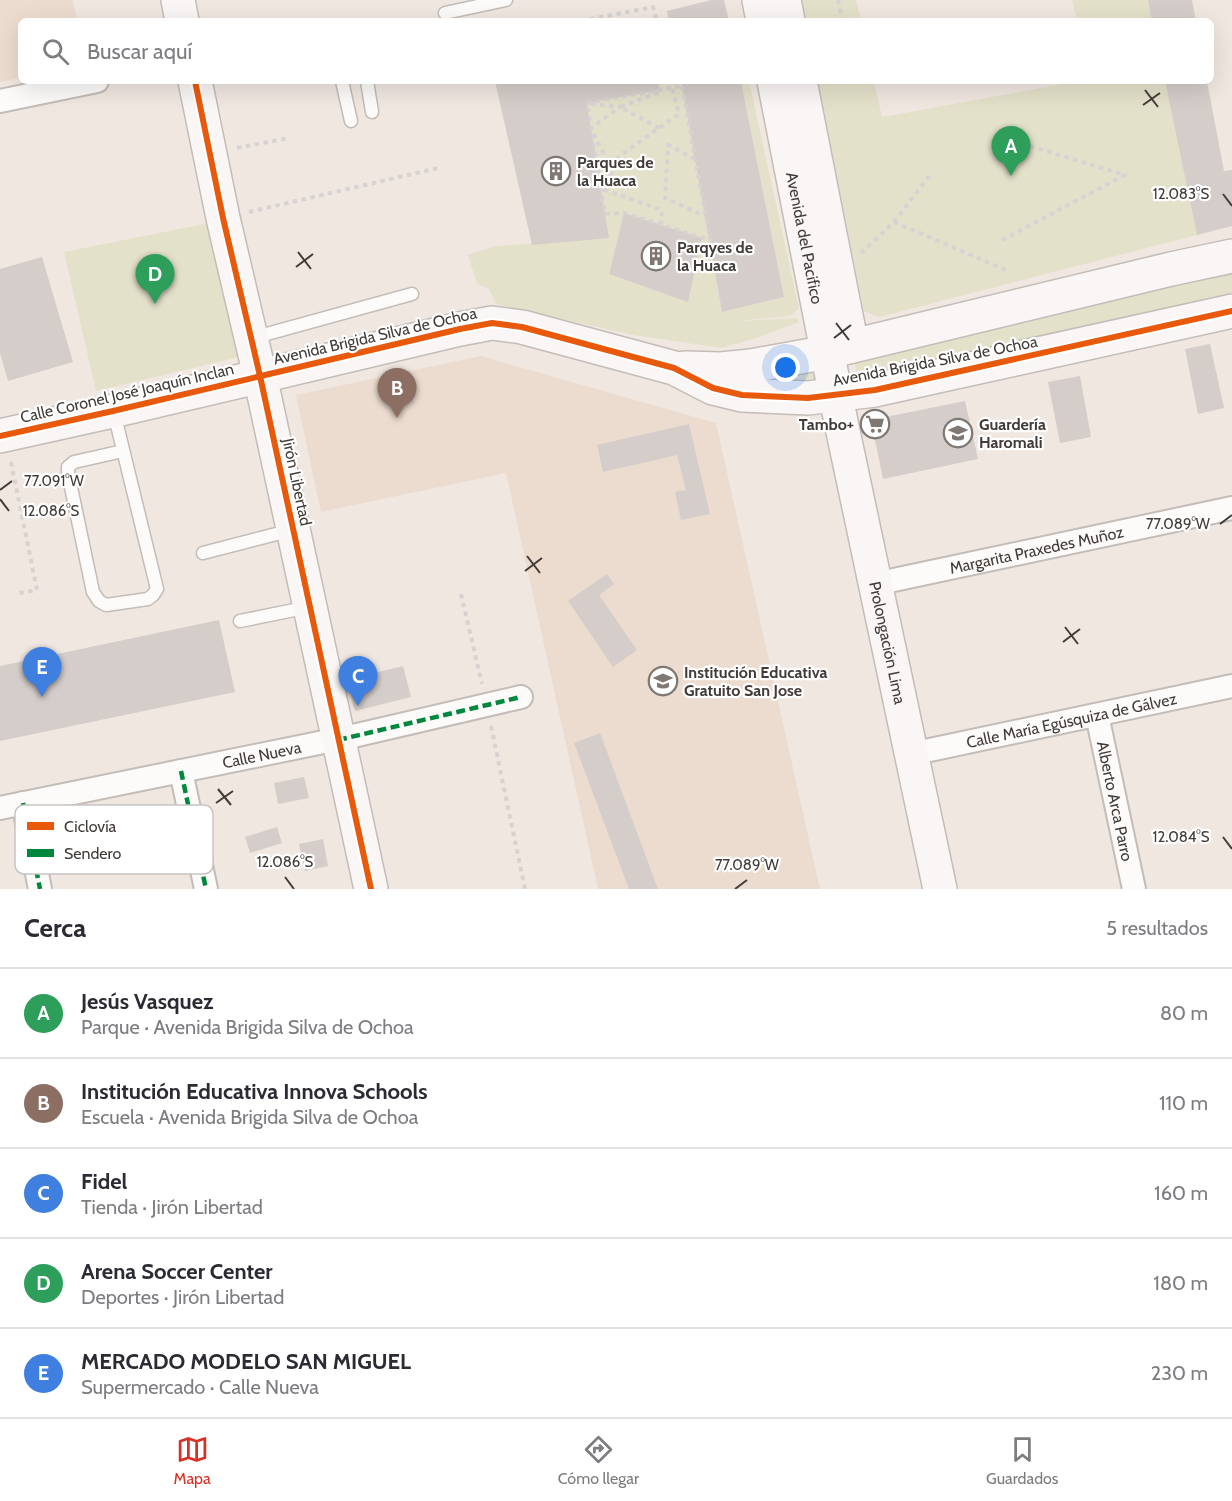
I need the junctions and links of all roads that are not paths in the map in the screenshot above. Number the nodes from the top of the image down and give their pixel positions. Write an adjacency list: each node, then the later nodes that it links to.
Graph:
1 (178, 0): 6 (street)
2 (506, 0): 5 (lane)
3 (759, 0): 7 (street)
4 (784, 0): 8 (street)
5 (445, 13)
6 (181, 18)
7 (762, 18)
8 (787, 18)
9 (82, 84): 15 (street)
10 (196, 84): 21 (street, Jirón Libertad)
11 (343, 84): 17 (lane)
12 (367, 84): 16 (lane)
13 (775, 84): 22 (street, Avenida del Pacifico)
14 (801, 84): 22 (street, Avenida del Pacifico)
15 (0, 101)
16 (372, 112)
17 (351, 121)
18 (1232, 256): 22 (street, Avenida Brigida Silva de Ochoa)
19 (412, 294): 21 (lane)
20 (1232, 311): 25 (street, Avenida Brigida Silva de Ochoa)
21 (251, 339): 24 (street, Jirón Libertad)
22 (840, 349): 23 (street, Avenida Brigida Silva de Ochoa); 25 (street, Avenida del Pacifico)
23 (674, 368): 24 (street, Avenida Brigida Silva de Ochoa); 25 (street, Avenida Brigida Silva de Ochoa)
24 (260, 376): 26 (street, Calle Coronel José Joaquín Inclan); 30 (street, Jirón Libertad)
25 (836, 395): 32 (street, Prolongación Lima)
26 (113, 411): 27 (street, Calle Coronel José Joaquín Inclan); 28 (lane)
27 (3, 435)
28 (123, 452): 28 (lane)
29 (1232, 508): 32 (street, Margarita Praxedes Muñoz)
30 (293, 530): 31 (lane); 33 (street, Jirón Libertad)
31 (203, 554)
32 (875, 584): 39 (street, Prolongación Lima)
33 (309, 607): 34 (lane); 38 (street, Jirón Libertad)
34 (240, 621)
35 (1232, 686): 37 (street, Calle María Egúsquiza de Gálvez)
36 (521, 697): 38 (street, Calle Nueva)
37 (1097, 715): 39 (street, Calle María Egúsquiza de Gálvez); 50 (street, Alberto Arca Parro)
38 (338, 740): 40 (street, Calle Nueva); 48 (street, Jirón Libertad)
39 (911, 754): 49 (street, Prolongación Lima)
40 (181, 771): 41 (street, Calle Nueva); 42 (street)
41 (23, 803): 43 (street, Calle Nueva)
42 (188, 805)
43 (0, 808)
44 (37, 874): 46 (street)
45 (203, 874): 47 (street)
46 (40, 889)
47 (206, 889)
48 (371, 889)
49 (940, 889)
50 (1134, 889)

